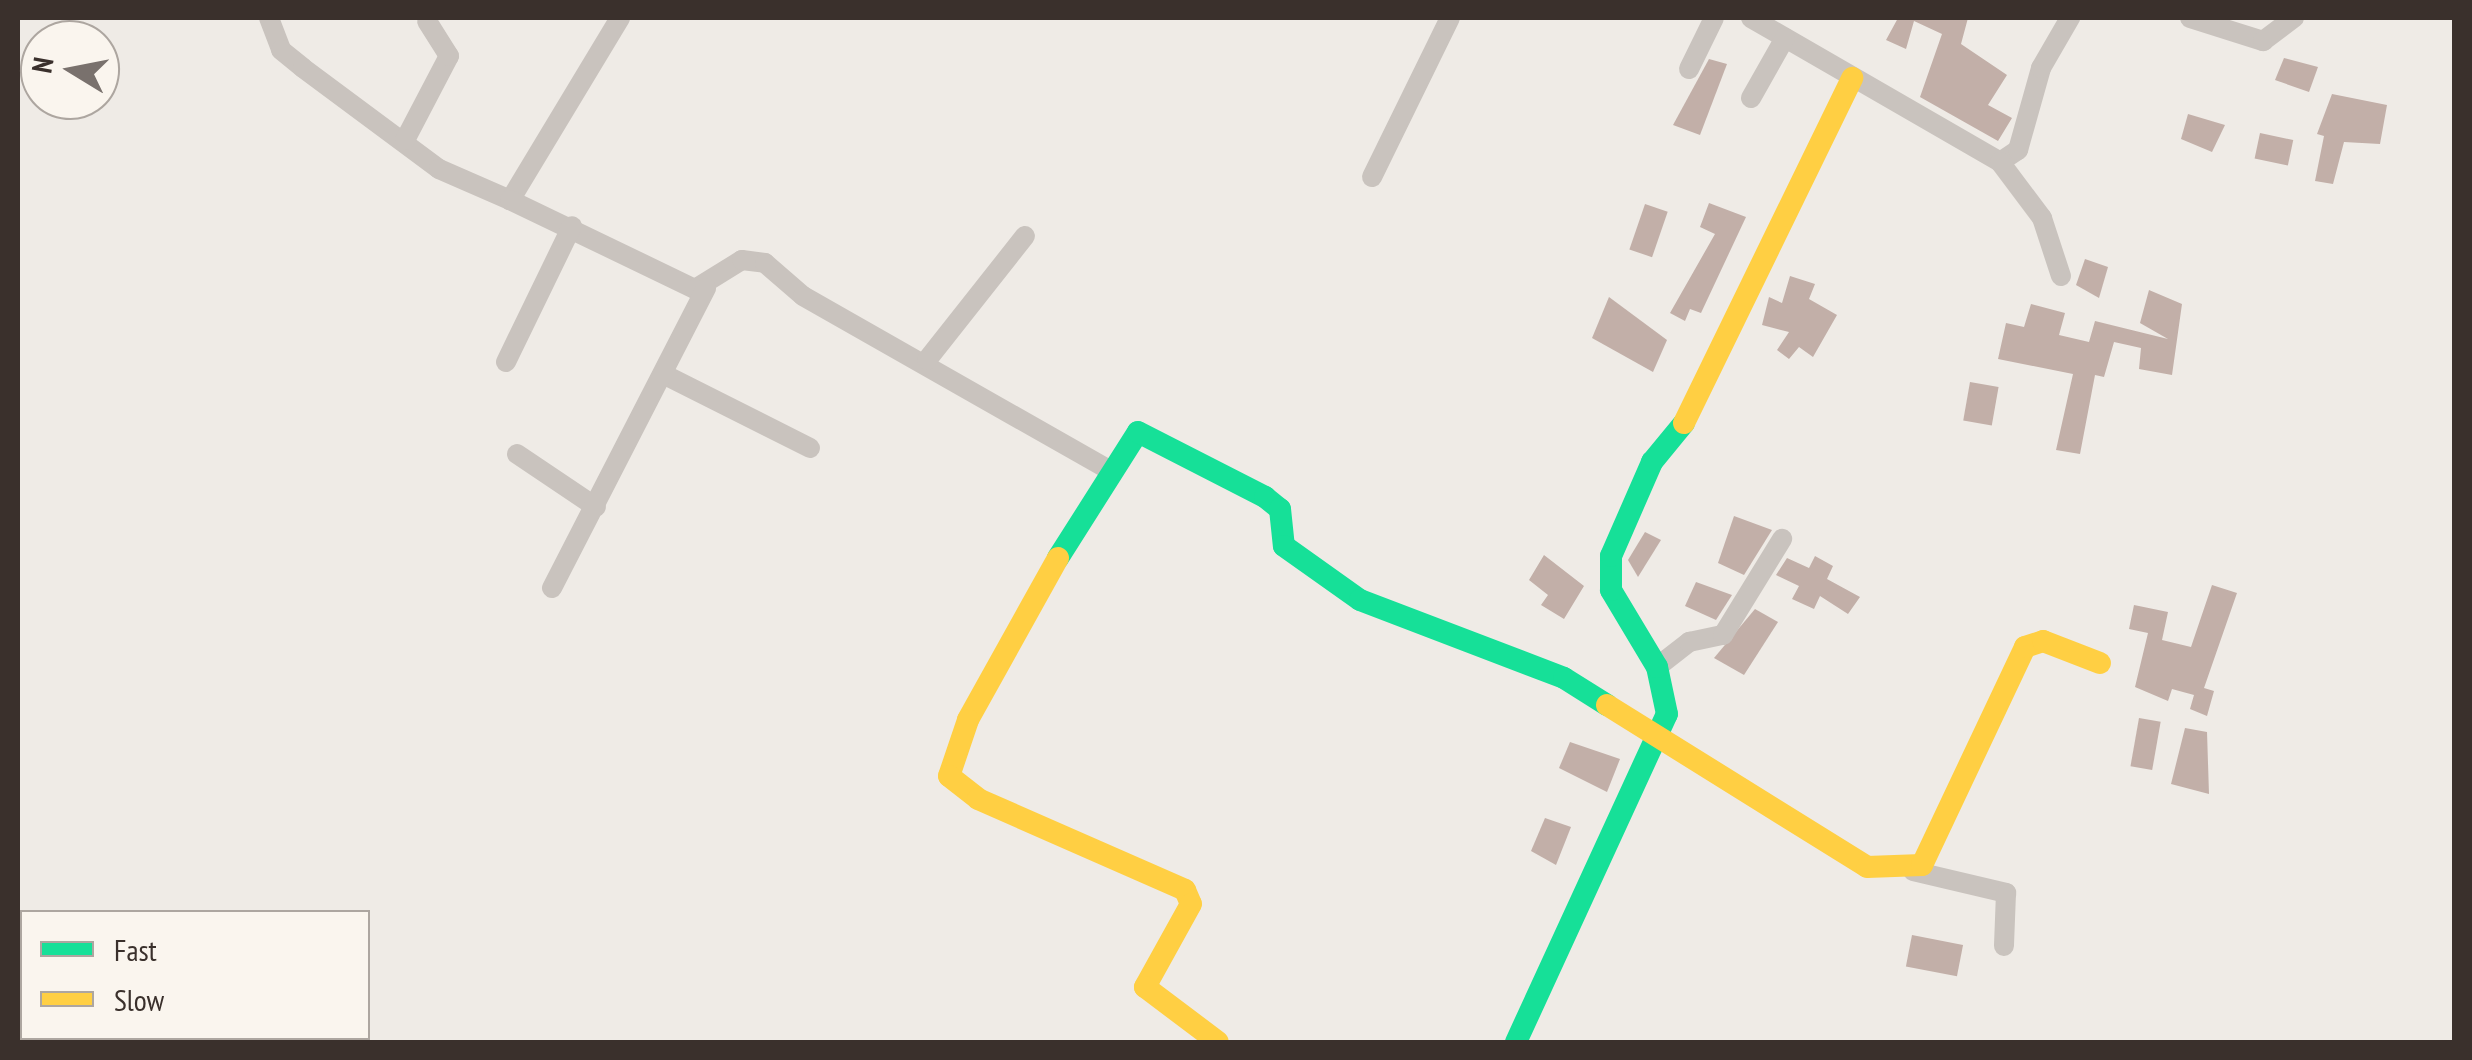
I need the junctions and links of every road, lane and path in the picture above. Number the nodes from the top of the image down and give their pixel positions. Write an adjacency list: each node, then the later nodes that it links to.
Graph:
1 (269, 18): 14 (street)
2 (620, 18): 17 (street)
3 (1450, 18): 16 (street)
4 (1714, 18): 11 (street)
5 (1751, 18): 10 (street)
6 (2070, 18): 15 (street)
7 (2190, 18): 8 (street)
8 (2294, 18)
9 (427, 21): 14 (street)
10 (1785, 38): 12 (street); 13 (street)
11 (1689, 69)
12 (1852, 78): 15 (street); 32 (street)
13 (1750, 98)
14 (405, 140): 17 (street)
15 (2000, 162): 20 (street)
16 (1372, 177)
17 (510, 200): 18 (street)
18 (572, 226): 21 (street); 23 (street)
19 (1024, 236): 22 (street)
20 (2061, 276)
21 (706, 288): 22 (street); 24 (street)
22 (927, 360): 27 (street)
23 (506, 362)
24 (666, 376): 25 (street); 28 (street)
25 (810, 448)
26 (517, 454): 28 (street)
27 (1107, 469): 33 (street); 36 (street)
28 (596, 507): 30 (street)
29 (1782, 539): 32 (street)
30 (552, 588)
31 (2100, 662): 34 (street)
32 (1658, 667): 33 (street)
33 (1659, 738): 34 (street); 37 (street)
34 (1913, 871): 35 (street)
35 (2004, 946)
36 (1218, 1042)
37 (1516, 1042)

